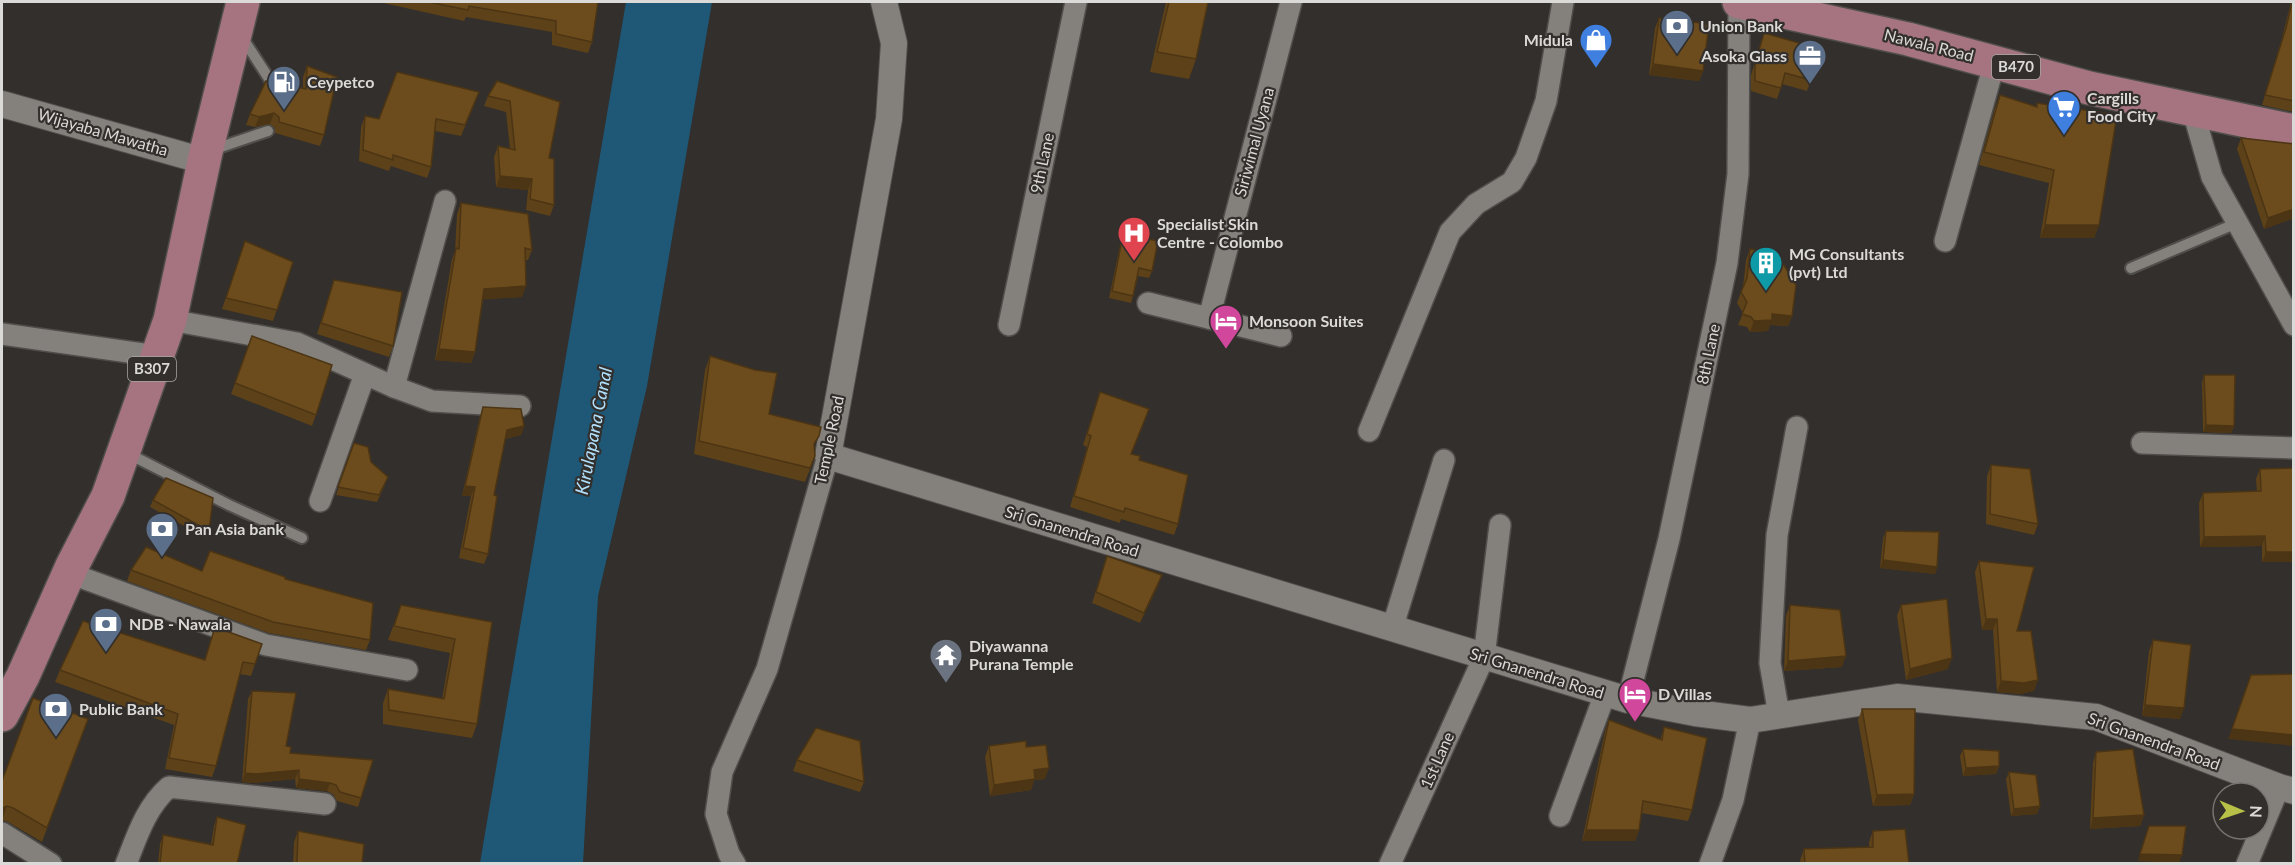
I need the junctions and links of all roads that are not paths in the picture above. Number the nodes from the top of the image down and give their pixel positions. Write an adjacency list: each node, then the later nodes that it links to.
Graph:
1 (884, 2): 34 (street, Temple Road)
2 (1076, 2): 21 (street, 9th Lane)
3 (1291, 2): 19 (street, Siriwimal Uyana)
4 (1563, 2): 30 (street)
5 (1739, 2): 7 (main road, Nawala Road / B470); 43 (street, 8th Lane)
6 (240, 15): 8 (lane); 13 (main road, B307)
7 (1995, 62): 10 (main road, Nawala Road / B470); 16 (street)
8 (279, 96)
9 (2, 104): 13 (street, Wijayaba Mawatha)
10 (2193, 111): 12 (main road, Nawala Road / B470); 15 (street)
11 (268, 131): 13 (lane)
12 (2294, 131)
13 (205, 157): 20 (main road, B307)
14 (445, 201): 27 (street)
15 (2237, 223): 17 (lane); 22 (street)
16 (1944, 241)
17 (2131, 268)
18 (1148, 303): 19 (street)
19 (1209, 318): 24 (street)
20 (170, 320): 25 (main road, B307); 26 (street)
21 (1009, 325)
22 (2294, 325)
23 (2, 334): 25 (street)
24 (1281, 336)
25 (156, 356): 33 (main road, B307)
26 (366, 374): 27 (street); 36 (street)
27 (394, 387): 28 (street)
28 (520, 406)
29 (1797, 427): 45 (street)
30 (1369, 431)
31 (2142, 443): 32 (street)
32 (2294, 448)
33 (124, 451): 38 (lane); 39 (main road, B307)
34 (828, 456): 40 (street, Sri Gnanendra Road); 53 (street, Temple Road)
35 (1444, 460): 40 (street)
36 (320, 501)
37 (1500, 525): 41 (street, 1st Lane)
38 (302, 538)
39 (69, 573): 42 (street); 44 (main road, B307)
40 (1392, 629): 41 (street, Sri Gnanendra Road)
41 (1484, 657): 43 (street, Sri Gnanendra Road); 54 (street, 1st Lane)
42 (407, 670)
43 (1616, 697): 46 (street, Sri Gnanendra Road); 49 (street, 8th Lane)
44 (2, 715)
45 (1779, 715): 46 (street, Sri Gnanendra Road); 47 (street, Sri Gnanendra Road)
46 (1750, 720): 55 (street)
47 (2286, 789): 56 (street)
48 (325, 804): 52 (street)
49 (1560, 816)
50 (2, 832): 51 (street)
51 (51, 864)
52 (126, 864)
53 (735, 864)
54 (1390, 864)
55 (1710, 864)
56 (2247, 864)

